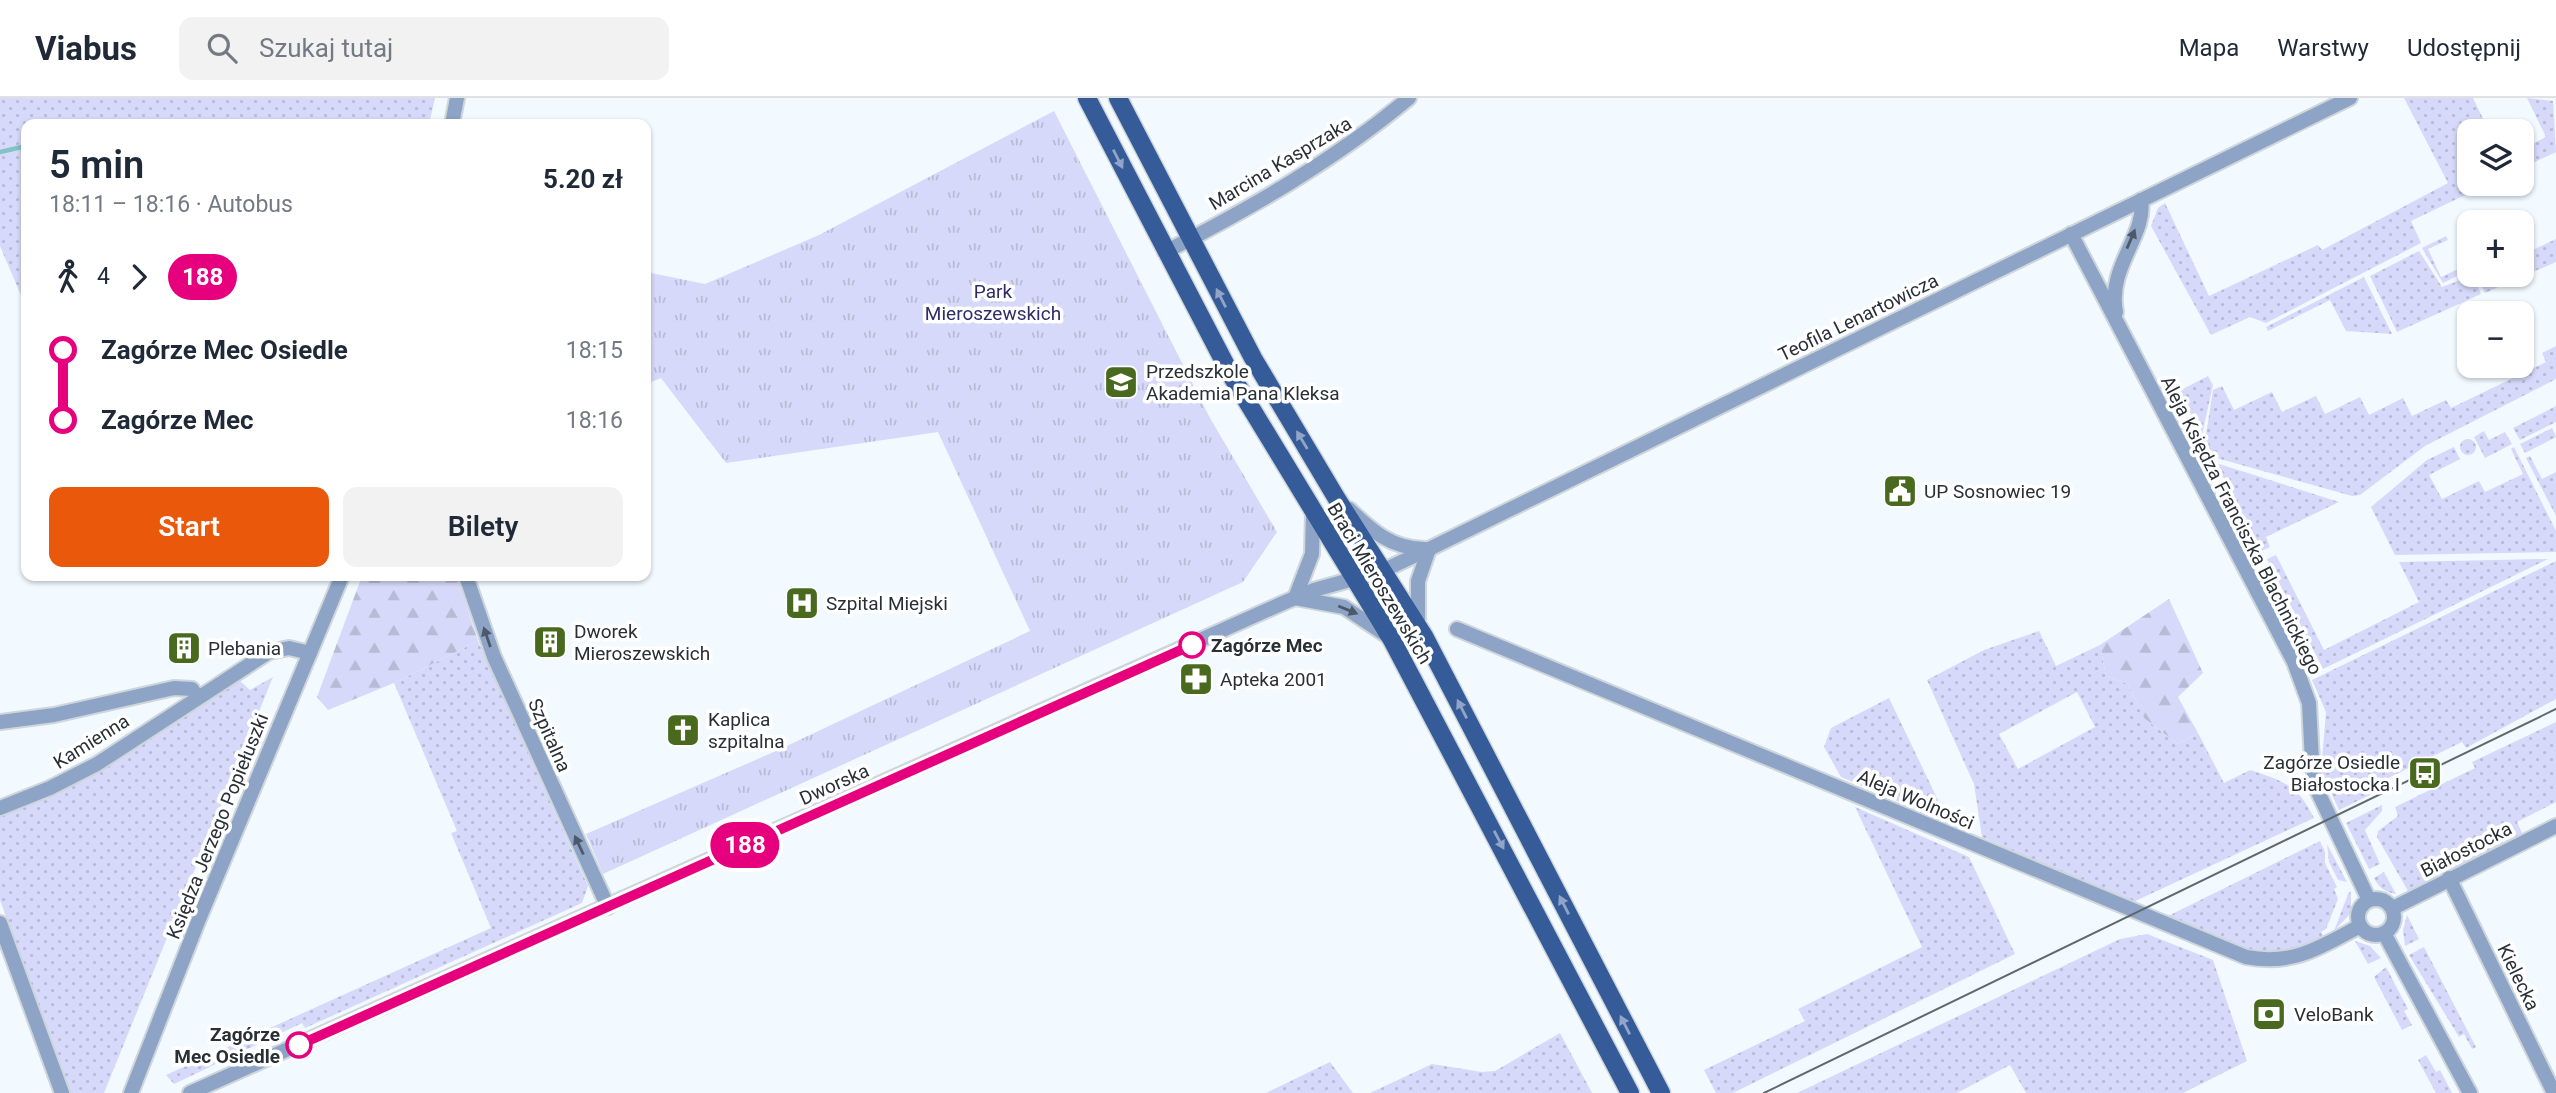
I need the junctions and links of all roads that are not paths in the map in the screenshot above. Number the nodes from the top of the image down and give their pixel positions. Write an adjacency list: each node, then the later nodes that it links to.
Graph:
1 (457, 98): 6 (street)
2 (1087, 98): 10 (main road, Braci Mieroszewskich, one-way to 10)
3 (1118, 98): 9 (main road, Braci Mieroszewskich)
4 (1409, 98): 9 (street, Marcina Kasprzaka)
5 (2350, 98): 7 (street, Teofila Lenartowicza)
6 (453, 119)
7 (2141, 200): 8 (street, Teofila Lenartowicza); 11 (street, Aleja Księdza Franciszka Blachnickiego, one-way to 7)
8 (2071, 234): 11 (street, Aleja Księdza Franciszka Blachnickiego); 14 (street, Teofila Lenartowicza)
9 (1191, 239): 10 (street, Marcina Kasprzaka); 12 (main road, Braci Mieroszewskich, one-way to 9)
10 (1165, 252): 13 (main road, Braci Mieroszewskich)
11 (2120, 328): 29 (street, Aleja Księdza Franciszka Blachnickiego)
12 (1336, 499): 14 (street); 15 (main road, Braci Mieroszewskich)
13 (1313, 513): 16 (main road, Braci Mieroszewskich); 19 (street)
14 (1429, 550): 15 (street, Teofila Lenartowicza); 20 (street)
15 (1382, 571): 16 (street, Dworska); 20 (main road, Braci Mieroszewskich)
16 (1354, 579): 19 (street, Dworska); 22 (main road, Braci Mieroszewskich)
17 (340, 581): 23 (street, Księdza Jerzego Popiełuszki)
18 (468, 581): 30 (street, Szpitalna, one-way to 18)
19 (1296, 598): 22 (street, one-way to 22); 30 (street, Dworska)
20 (1418, 624): 39 (main road, Braci Mieroszewskich, one-way to 20)
21 (1457, 629): 33 (street, Aleja Wolności)
22 (1392, 640): 38 (main road, Braci Mieroszewskich, one-way to 38)
23 (310, 653): 24 (street, Kamienna); 36 (street, Księdza Jerzego Popiełuszki)
24 (197, 697): 25 (street, Kamienna); 26 (street, Kamienna)
25 (0, 722)
26 (0, 808)
27 (2556, 825): 28 (street, Białostocka)
28 (2449, 878): 31 (street, Białostocka); 41 (street, Kielecka)
29 (2369, 900): 31 (street); 33 (street)
30 (607, 907): 37 (street, Dworska)
31 (2393, 908): 34 (street)
32 (0, 923): 35 (street)
33 (2360, 926): 34 (street)
34 (2384, 933): 40 (street)
35 (62, 1093)
36 (131, 1093)
37 (190, 1093)
38 (1630, 1093)
39 (1661, 1093)
40 (2470, 1093)
41 (2554, 1093)

